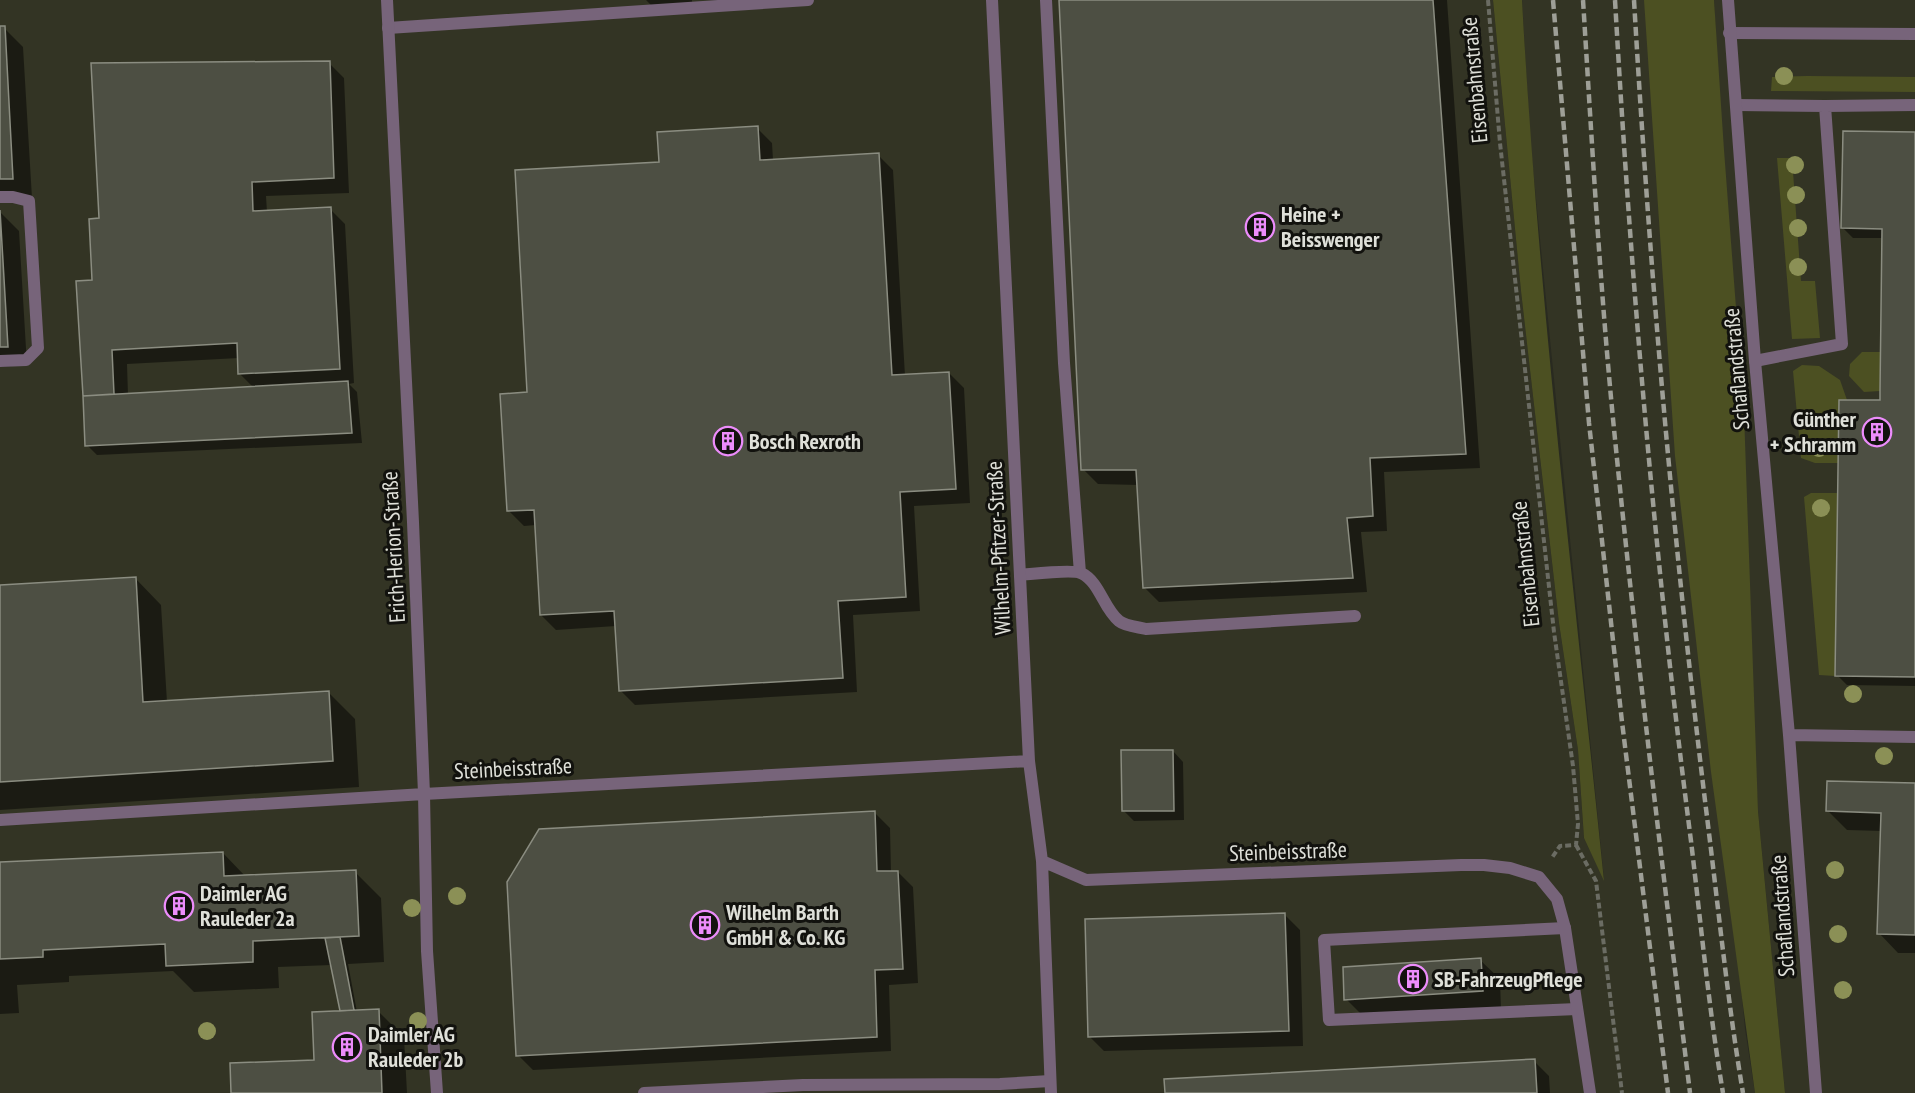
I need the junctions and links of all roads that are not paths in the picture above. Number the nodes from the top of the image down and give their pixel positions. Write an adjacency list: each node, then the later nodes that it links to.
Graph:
1 (387, 0): 6 (street, Erich-Herion-Straße)
2 (808, 0): 6 (street)
3 (992, 0): 16 (street, Wilhelm-Pfitzer-Straße)
4 (1046, 0): 15 (street)
5 (1728, 0): 7 (street, Schaflandstraße)
6 (388, 28): 21 (street, Erich-Herion-Straße)
7 (1729, 33): 8 (street); 9 (street, Schaflandstraße)
8 (1915, 34)
9 (1737, 105): 11 (street); 14 (street, Schaflandstraße)
10 (1915, 105): 11 (street)
11 (1825, 106): 14 (street)
12 (0, 197): 13 (street)
13 (0, 361)
14 (1755, 361): 18 (street, Schaflandstraße)
15 (1080, 573): 16 (street); 17 (street)
16 (1020, 575): 20 (street, Wilhelm-Pfitzer-Straße)
17 (1355, 616)
18 (1789, 735): 19 (street); 32 (street, Schaflandstraße)
19 (1915, 737)
20 (1029, 761): 21 (street, Steinbeisstraße); 23 (street, Wilhelm-Pfitzer-Straße)
21 (424, 794): 22 (street, Steinbeisstraße); 29 (street, Erich-Herion-Straße)
22 (0, 820)
23 (1042, 861): 24 (street, Steinbeisstraße); 26 (street, Wilhelm-Pfitzer-Straße)
24 (1565, 928): 25 (street); 25 (street)
25 (1577, 1009): 31 (street)
26 (1051, 1087): 28 (street)
27 (900, 1089): 28 (street); 30 (street)
28 (974, 1089)
29 (437, 1093)
30 (644, 1093)
31 (1590, 1093)
32 (1816, 1093)

